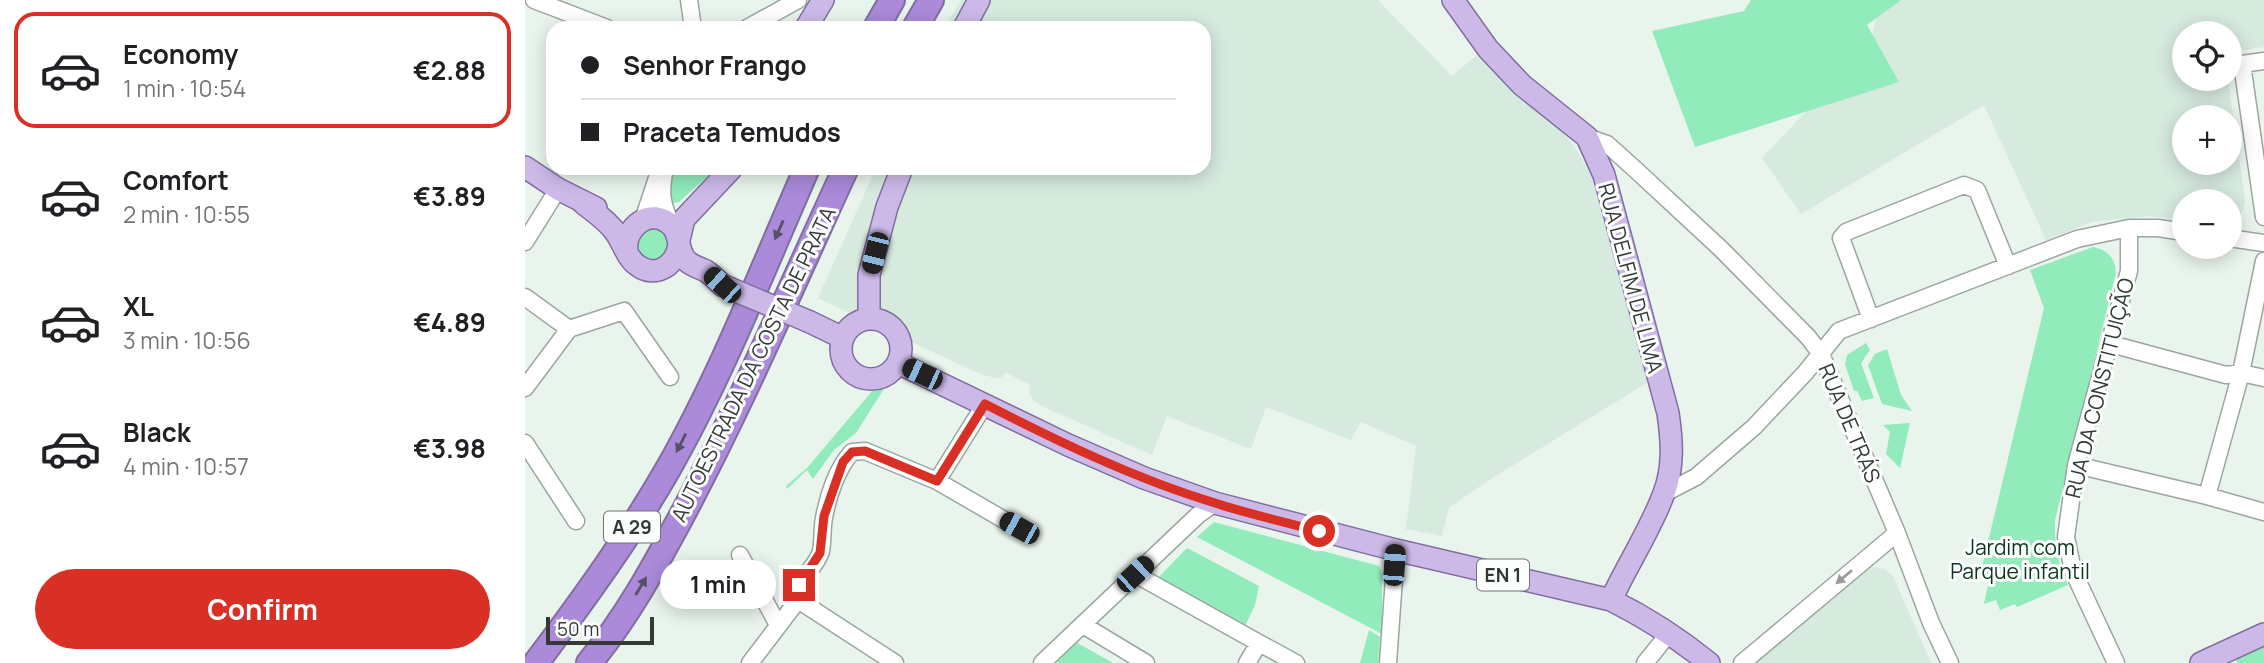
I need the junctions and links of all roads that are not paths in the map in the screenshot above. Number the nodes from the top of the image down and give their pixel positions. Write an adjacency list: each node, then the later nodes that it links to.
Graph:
1 (534, 0): 10 (street)
2 (689, 0): 11 (street)
3 (798, 0): 12 (street)
4 (815, 0): 13 (main road)
5 (823, 0): 14 (main road)
6 (892, 0): 15 (highway)
7 (931, 0): 16 (highway)
8 (979, 0): 17 (main road)
9 (1453, 0): 19 (main road, RUA DELFIM DE LIMA)
10 (589, 21)
11 (692, 21)
12 (760, 21)
13 (804, 21)
14 (810, 21)
15 (880, 21)
16 (919, 21)
17 (968, 21)
18 (2264, 61): 32 (street)
19 (1587, 137): 20 (street, RUA DE TRÁS); 29 (main road, RUA DELFIM DE LIMA)
20 (1630, 165): 29 (street); 50 (street, RUA DE TRÁS)
21 (525, 167): 30 (main road)
22 (659, 175): 33 (street)
23 (664, 175): 33 (street)
24 (717, 175): 33 (main road)
25 (725, 175): 33 (main road)
26 (804, 175): 77 (highway, AUTOESTRADA DA COSTA DE PRATA / A 29, one-way to 77)
27 (843, 175): 78 (highway, AUTOESTRADA DA COSTA DE PRATA / A 29, one-way to 27)
28 (899, 175): 45 (main road)
29 (1604, 175): 60 (main road, RUA DELFIM DE LIMA)
30 (558, 189): 31 (main road); 37 (street)
31 (583, 203): 33 (main road); 39 (main road)
32 (2264, 218)
33 (662, 226): 39 (main road); 42 (main road); 43 (main road)
34 (2129, 229): 35 (street); 41 (street); 58 (street, RUA DA CONSTITUIÇÃO)
35 (2172, 230)
36 (2242, 240): 38 (street)
37 (525, 242)
38 (2264, 243)
39 (627, 252): 42 (main road)
40 (2264, 261): 52 (street)
41 (2008, 266): 46 (street); 46 (street)
42 (663, 269): 43 (main road)
43 (722, 285): 48 (main road, bridge)
44 (525, 297): 47 (street)
45 (869, 319): 48 (main road); 51 (main road)
46 (1871, 319): 50 (street)
47 (569, 329): 53 (street); 55 (street)
48 (843, 338): 51 (main road)
49 (2122, 347): 52 (street)
50 (1821, 354): 60 (street); 66 (street, RUA DE TRÁS)
51 (898, 363): 56 (main road, EN 1)
52 (2241, 373): 54 (street); 61 (street)
53 (670, 377)
54 (2264, 378)
55 (525, 388)
56 (985, 404): 59 (street); 62 (main road, EN 1)
57 (525, 443): 64 (street)
58 (2076, 465): 61 (street); 90 (street, RUA DA CONSTITUIÇÃO)
59 (937, 481): 65 (street); 70 (street)
60 (1665, 493): 71 (main road, RUA DELFIM DE LIMA)
61 (2207, 496): 63 (street)
62 (1215, 503): 67 (main road, EN 1); 69 (street)
63 (2264, 512)
64 (576, 521)
65 (1019, 528)
66 (1896, 533): 88 (street, one-way to 88); 89 (street, RUA DE TRÁS)
67 (1395, 550): 71 (main road, EN 1); 85 (street)
68 (740, 555): 72 (street)
69 (1135, 574): 73 (street); 76 (street)
70 (798, 600): 72 (street); 80 (street)
71 (1611, 600): 74 (main road, EN 1)
72 (778, 625): 79 (street)
73 (1083, 625): 81 (street); 82 (street)
74 (1670, 632): 86 (street); 87 (main road, EN 1)
75 (2264, 634): 91 (main road)
76 (1259, 643): 83 (street); 84 (street)
77 (536, 663)
78 (589, 663)
79 (750, 663)
80 (895, 663)
81 (1042, 663)
82 (1146, 663)
83 (1247, 663)
84 (1296, 663)
85 (1388, 663)
86 (1646, 663)
87 (1709, 663)
88 (1742, 663)
89 (1950, 663)
90 (2116, 663)
91 (2201, 663)

